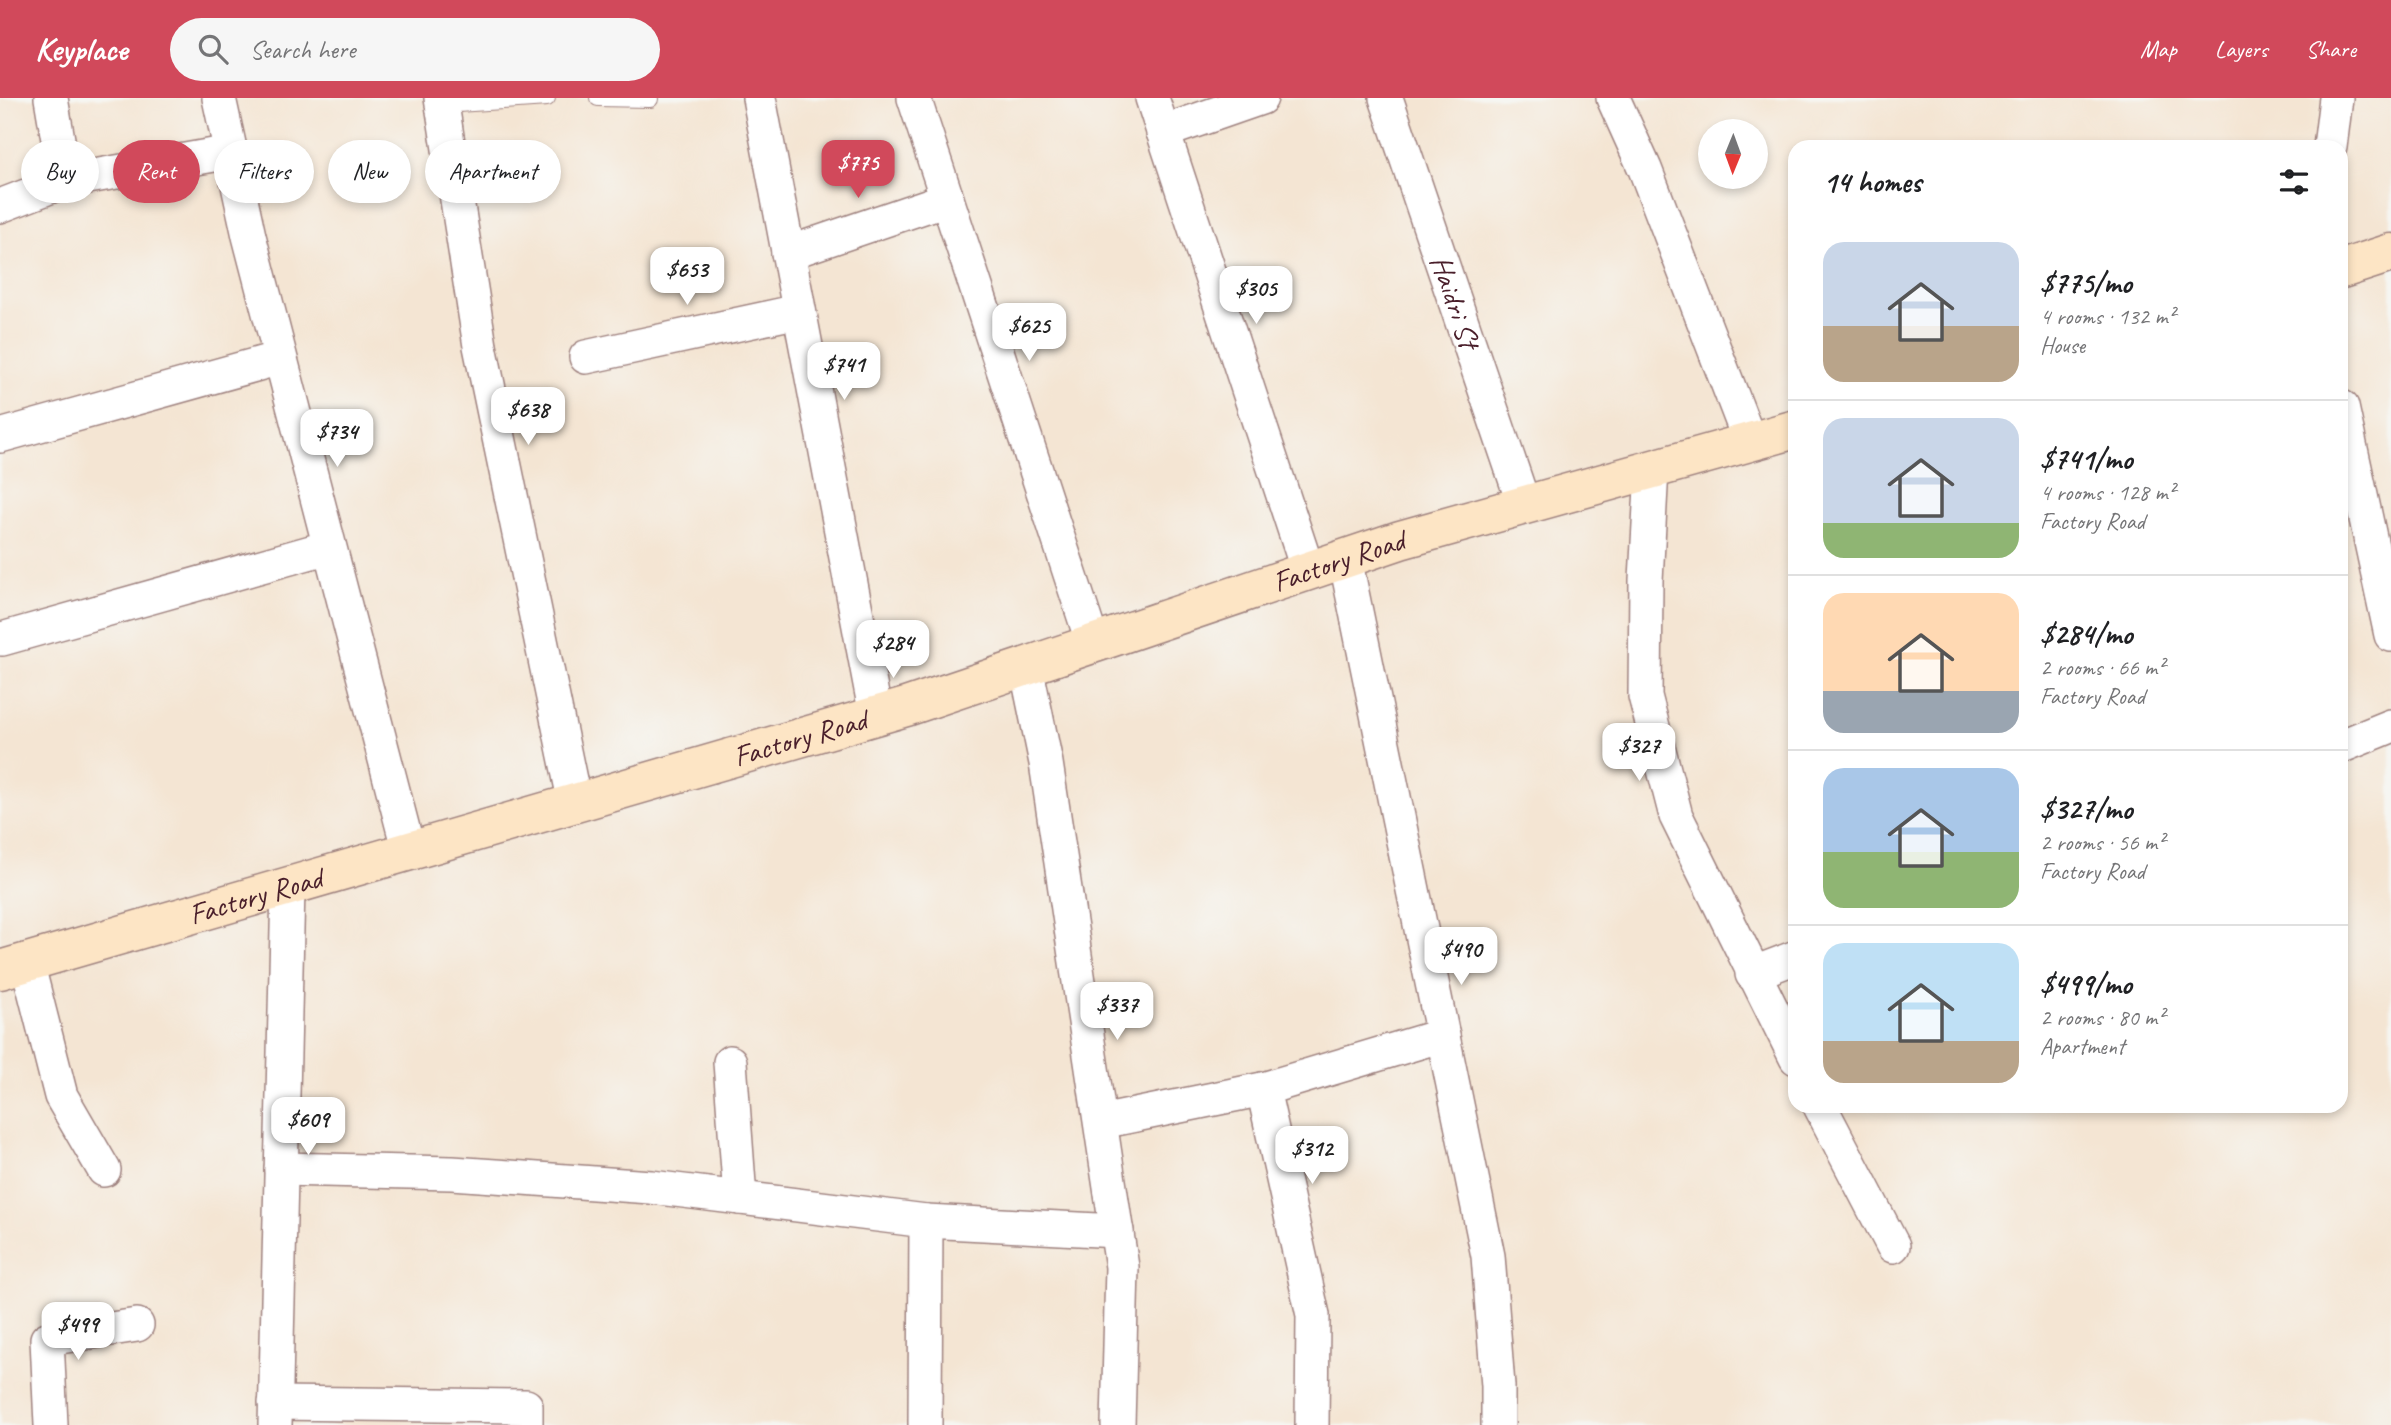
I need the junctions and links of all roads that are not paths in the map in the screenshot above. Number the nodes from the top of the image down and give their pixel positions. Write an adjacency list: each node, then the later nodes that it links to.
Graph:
1 (51, 98): 15 (street)
2 (219, 98): 16 (street)
3 (547, 98): 13 (lane)
4 (598, 98): 12 (lane)
5 (759, 98): 24 (street)
6 (914, 98): 21 (street)
7 (1152, 98): 14 (street)
8 (1261, 98): 14 (street)
9 (1386, 98): 35 (street, Haidri St)
10 (1613, 98): 33 (street)
11 (2336, 98): 17 (street)
12 (650, 99)
13 (442, 101): 46 (street)
14 (1163, 132): 38 (street)
15 (58, 140)
16 (228, 140)
17 (2331, 140)
18 (214, 155): 19 (street)
19 (99, 175)
20 (21, 198): 23 (street)
21 (947, 199): 24 (street); 41 (street)
22 (243, 203): 29 (street)
23 (0, 206)
24 (788, 253): 27 (street)
25 (2391, 253): 26 (main road)
26 (2348, 267)
27 (799, 311): 28 (street); 43 (street)
28 (586, 357)
29 (280, 358): 32 (street); 36 (street)
30 (1788, 431): 33 (main road, Factory Road)
31 (2348, 435): 39 (street)
32 (0, 436)
33 (1750, 442): 34 (main road, Factory Road)
34 (1651, 469): 35 (main road, Factory Road); 51 (street)
35 (1524, 505): 37 (main road, Factory Road)
36 (329, 547): 40 (street); 47 (street)
37 (1345, 558): 38 (main road, Factory Road); 52 (street)
38 (1308, 571): 41 (main road, Factory Road)
39 (2391, 635)
40 (2, 639)
41 (1093, 644): 42 (main road, Factory Road)
42 (1026, 666): 43 (main road, Factory Road); 57 (street)
43 (876, 716): 46 (main road, Factory Road)
44 (2391, 726): 45 (street)
45 (2348, 744)
46 (575, 804): 47 (main road, Factory Road)
47 (409, 852): 48 (main road, Factory Road)
48 (288, 888): 50 (main road, Factory Road); 58 (street)
49 (1788, 960): 51 (street)
50 (13, 966): 59 (street)
51 (1752, 974): 53 (street)
52 (1443, 1035): 55 (street); 71 (street)
53 (1788, 1043)
54 (730, 1062): 60 (street)
55 (1264, 1089): 57 (street); 70 (street)
56 (1824, 1113): 63 (street)
57 (1101, 1122): 62 (street)
58 (281, 1169): 60 (street); 65 (street)
59 (104, 1170)
60 (740, 1198): 61 (street)
61 (926, 1221): 62 (street); 68 (street)
62 (1117, 1231): 69 (street)
63 (1893, 1246)
64 (137, 1325): 66 (street)
65 (275, 1414): 67 (street)
66 (51, 1425)
67 (526, 1425)
68 (925, 1425)
69 (1118, 1425)
70 (1312, 1425)
71 (1498, 1425)

